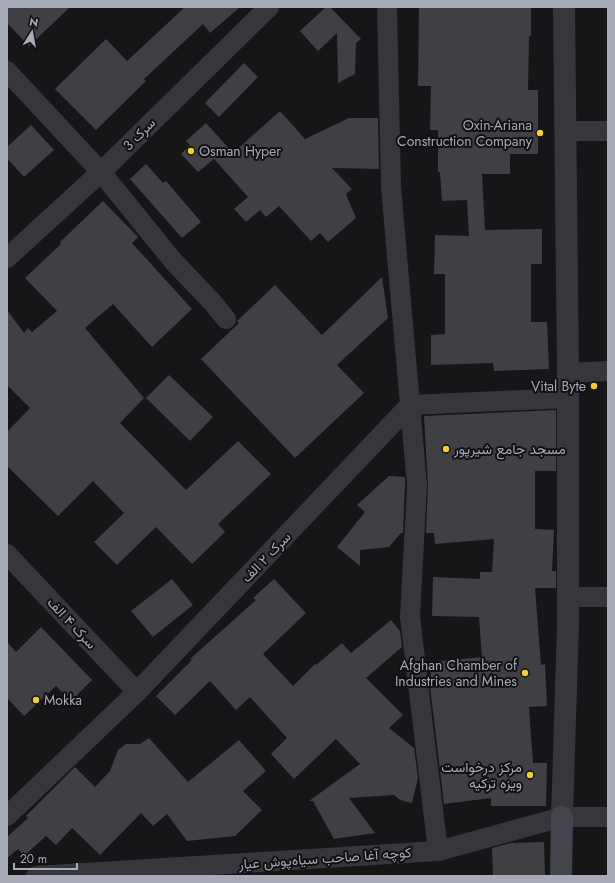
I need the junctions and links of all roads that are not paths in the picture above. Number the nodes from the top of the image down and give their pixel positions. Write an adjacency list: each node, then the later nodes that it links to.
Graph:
1 (269, 7): 7 (street, سرک 3)
2 (387, 7): 13 (street)
3 (564, 7): 5 (street)
4 (7, 71): 7 (street)
5 (566, 131): 6 (street); 11 (street)
6 (608, 131)
7 (101, 172): 8 (street, سرک 3); 9 (street)
8 (7, 258)
9 (226, 319)
10 (608, 371): 11 (street)
11 (568, 373): 12 (street)
12 (568, 398): 13 (street); 15 (street)
13 (410, 405): 17 (street, سرک ۲ الف); 21 (street)
14 (7, 554): 17 (street, سرک ۴ الف)
15 (568, 597): 16 (street); 19 (street)
16 (608, 597)
17 (137, 692): 18 (street, سرک ۲ الف)
18 (7, 816)
19 (562, 817): 20 (street); 21 (street, کوچه آغا صاحب سیاه‌پوش عیار); 23 (main road)
20 (608, 817)
21 (438, 851): 22 (street, کوچه آغا صاحب سیاه‌پوش عیار)
22 (36, 876)
23 (561, 876)

